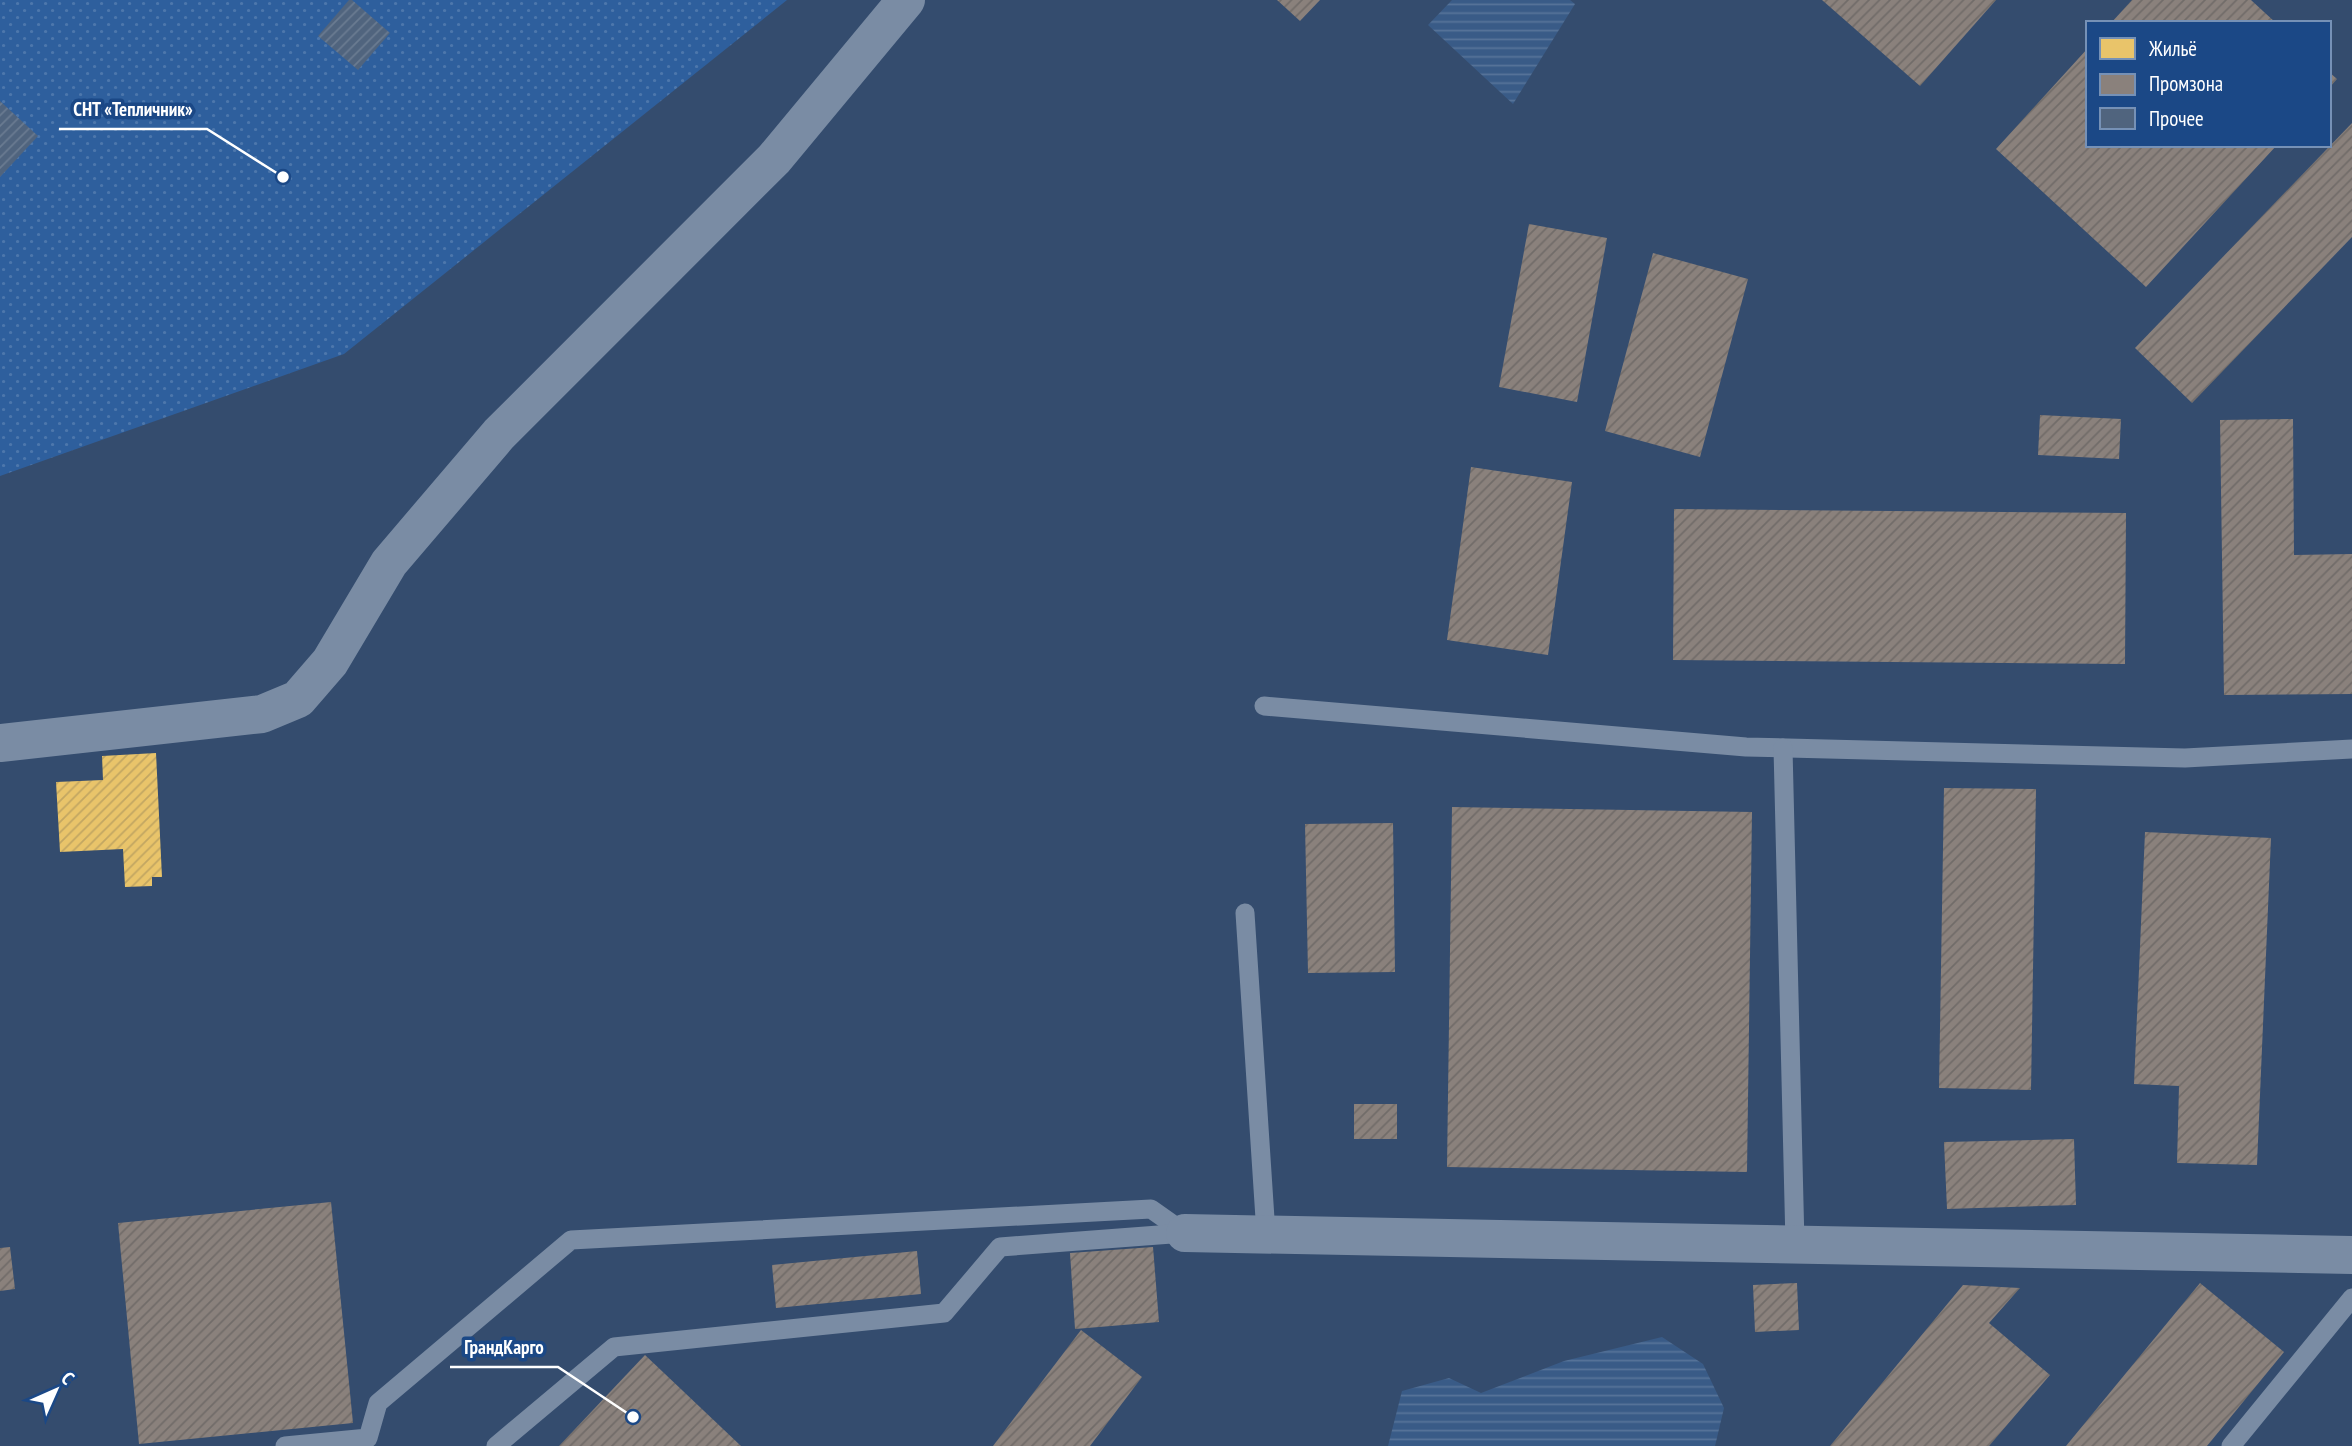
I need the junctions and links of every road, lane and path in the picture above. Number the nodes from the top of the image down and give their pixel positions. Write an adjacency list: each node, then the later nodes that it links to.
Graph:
1 (906, 0): 3 (street)
2 (1265, 706): 4 (lane)
3 (0, 743)
4 (1783, 748): 5 (lane); 9 (lane)
5 (2352, 749)
6 (1245, 913): 8 (lane)
7 (1185, 1233): 8 (street); 12 (lane); 13 (lane)
8 (1266, 1234): 9 (street)
9 (1795, 1244): 10 (street)
10 (2352, 1255)
11 (2352, 1298): 14 (lane)
12 (285, 1446)
13 (496, 1446)
14 (2231, 1446)

